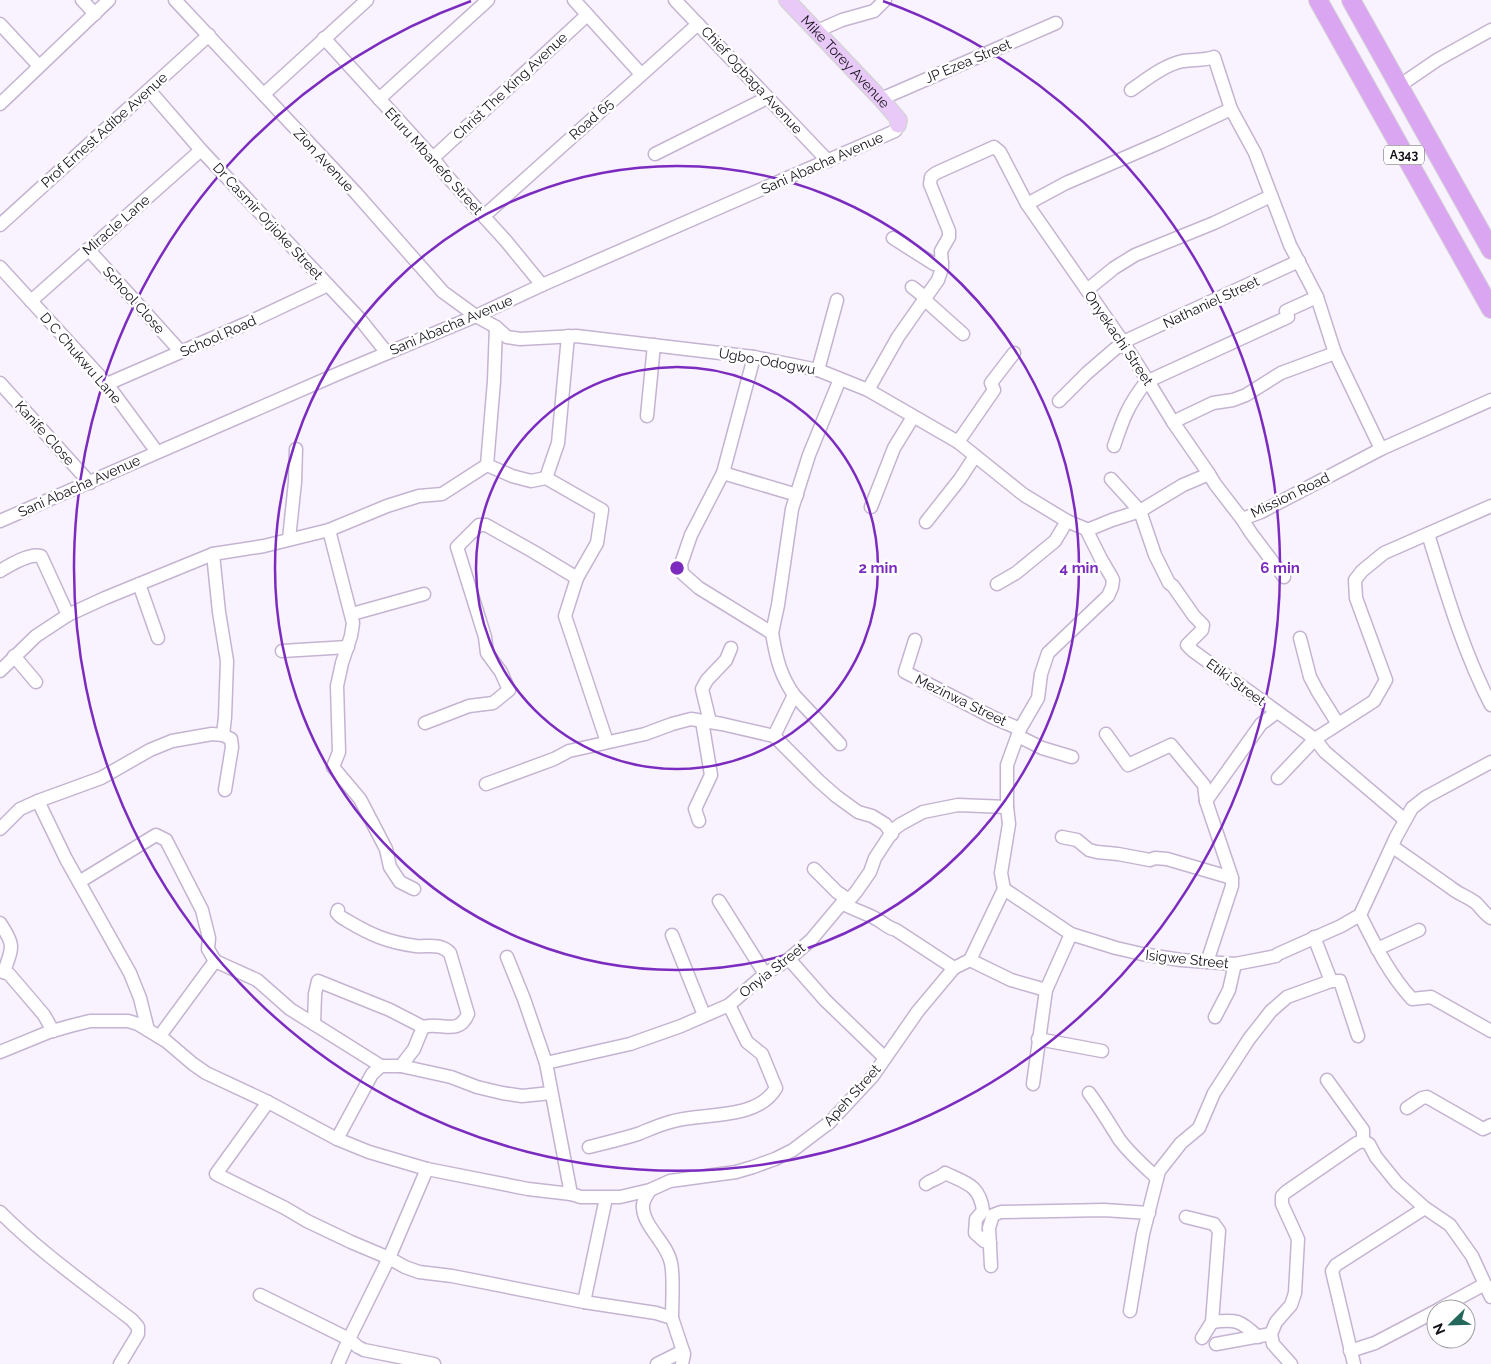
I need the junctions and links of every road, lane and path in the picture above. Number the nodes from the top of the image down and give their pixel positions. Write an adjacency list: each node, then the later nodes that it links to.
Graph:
1 (82, 0): 12 (street)
2 (109, 0): 12 (street)
3 (175, 0): 19 (street, Zion Avenue)
4 (367, 0): 20 (street)
5 (488, 0): 29 (street)
6 (574, 0): 13 (street)
7 (675, 0): 16 (street, Chief Ogbaga Avenue)
8 (787, 0): 18 (main road, Mike Torey Avenue)
9 (885, 0): 18 (street)
10 (1318, 0): 55 (highway, A343)
11 (1351, 0): 23 (highway, A343)
12 (95, 14): 21 (street)
13 (587, 15): 22 (street); 35 (street, Christ The King Avenue)
14 (1056, 23): 28 (street, JP Ezea Street)
15 (0, 24): 21 (street)
16 (698, 24): 22 (street, Road 65); 27 (street, Chief Ogbaga Avenue)
17 (1491, 30): 23 (street)
18 (817, 31): 28 (main road, Mike Torey Avenue)
19 (209, 35): 24 (street, Prof Ernest Adibe Avenue); 26 (street, Zion Avenue)
20 (324, 38): 26 (street); 29 (street, Efuru Mbanefo Street)
21 (39, 66): 30 (street)
22 (641, 74): 39 (street, Road 65)
23 (1400, 86): 43 (highway, A343)
24 (149, 90): 33 (street, Dr Casmir Orjioke Street); 40 (street, Prof Ernest Adibe Avenue)
25 (1132, 90): 31 (street)
26 (264, 94): 56 (street, Zion Avenue)
27 (767, 98): 34 (street); 36 (street, Chief Ogbaga Avenue)
28 (881, 98): 32 (main road, Mike Torey Avenue)
29 (379, 99): 35 (street, Efuru Mbanefo Street)
30 (0, 104)
31 (1231, 109): 37 (street); 38 (street)
32 (898, 126): 36 (street, Sani Abacha Avenue)
33 (201, 150): 42 (street, Miracle Lane); 47 (street, Dr Casmir Orjioke Street)
34 (654, 154)
35 (433, 158): 39 (street, Efuru Mbanefo Street)
36 (828, 161): 48 (street, Sani Abacha Avenue)
37 (1271, 196): 44 (street); 50 (street)
38 (1027, 204): 45 (street, Onyekachi Street); 50 (street, Onyekachi Street)
39 (484, 216): 48 (street, Efuru Mbanefo Street)
40 (0, 225)
41 (894, 238): 45 (street)
42 (88, 249): 54 (street, Miracle Lane); 62 (street, School Close)
43 (1491, 250)
44 (1299, 261): 51 (street); 60 (street, Nathaniel Street)
45 (942, 262): 52 (street)
46 (0, 267): 54 (street, D C Chukwu Lane)
47 (328, 285): 62 (street, School Road); 64 (street, Dr Casmir Orjioke Street)
48 (542, 285): 56 (street, Sani Abacha Avenue)
49 (912, 287): 52 (street)
50 (1088, 290): 60 (street, Onyekachi Street)
51 (1317, 297): 63 (street); 69 (street)
52 (926, 299): 58 (street); 72 (street)
53 (837, 300): 67 (street)
54 (31, 301): 71 (street, D C Chukwu Lane)
55 (1491, 309)
56 (476, 316): 57 (street, Ugbo-Odogwu); 64 (street, Sani Abacha Avenue)
57 (496, 327): 59 (street, Ugbo-Odogwu); 84 (street)
58 (963, 334)
59 (568, 336): 61 (street, Ugbo-Odogwu); 87 (street)
60 (1123, 342): 69 (street, Onyekachi Street); 74 (street, Nathaniel Street)
61 (654, 345): 66 (street, Ugbo-Odogwu); 75 (street)
62 (181, 352): 71 (street, School Road)
63 (1334, 352): 77 (street); 81 (street)
64 (387, 353): 82 (street, Sani Abacha Avenue)
65 (1014, 353): 78 (street)
66 (754, 357): 67 (street, Ugbo-Odogwu); 85 (street)
67 (818, 370): 68 (street, Ugbo-Odogwu)
68 (840, 378): 72 (street, Ugbo-Odogwu); 90 (street)
69 (1148, 381): 77 (street, Onyekachi Street); 79 (street)
70 (0, 383): 89 (street, Kanife Close)
71 (107, 384): 82 (street, D C Chukwu Lane)
72 (868, 390): 76 (street, Ugbo-Odogwu)
73 (1491, 400): 81 (street, Mission Road)
74 (1059, 401)
75 (647, 416)
76 (913, 416): 78 (street, Ugbo-Odogwu); 92 (street)
77 (1173, 422): 86 (street, Onyekachi Street)
78 (958, 442): 83 (street, Ugbo-Odogwu)
79 (1114, 446)
80 (296, 449): 101 (street)
81 (1381, 449): 94 (street, Mission Road)
82 (158, 452): 89 (street, Sani Abacha Avenue)
83 (975, 456): 96 (street, Ugbo-Odogwu); 97 (street)
84 (487, 465): 87 (street); 99 (street)
85 (723, 473): 90 (street); 111 (street)
86 (1209, 474): 93 (street); 94 (street, Mission Road)
87 (546, 478): 105 (street)
88 (1111, 479): 93 (street)
89 (90, 483): 95 (street, Sani Abacha Avenue)
90 (797, 495): 111 (street)
91 (1491, 506): 100 (street)
92 (871, 507)
93 (1140, 511): 98 (street); 123 (street, Etiki Street)
94 (1242, 519): 104 (street)
95 (0, 521)
96 (1067, 521): 98 (street, Ugbo-Odogwu); 107 (street)
97 (926, 522)
98 (1083, 528): 127 (street)
99 (329, 530): 101 (street); 109 (street)
100 (1428, 534): 122 (street); 126 (street)
101 (289, 540): 102 (street)
102 (213, 554): 106 (street); 129 (street)
103 (0, 571): 110 (street)
104 (1284, 577)
105 (577, 578): 125 (street); 132 (street)
106 (139, 584): 110 (street); 112 (street)
107 (997, 584)
108 (424, 594): 109 (street)
109 (352, 614): 115 (street)
110 (68, 616): 118 (street)
111 (772, 634): 121 (street)
112 (158, 638)
113 (1300, 638): 126 (street)
114 (915, 640): 127 (street, Mezinwa Street)
115 (348, 647): 117 (street); 151 (street)
116 (730, 648): 124 (street)
117 (282, 651)
118 (14, 656): 119 (street); 120 (street)
119 (0, 671)
120 (36, 682)
121 (794, 695): 130 (street); 133 (street)
122 (1491, 705)
123 (1277, 712): 131 (street, Etiki Street); 140 (street)
124 (706, 722): 130 (street); 132 (street); 143 (street)
125 (425, 723)
126 (1338, 724): 131 (street)
127 (1019, 732): 134 (street); 141 (street)
128 (1106, 734): 140 (street)
129 (223, 735): 138 (street); 139 (street)
130 (774, 736): 145 (street)
131 (1315, 739): 136 (street); 142 (street, Etiki Street)
132 (607, 742): 137 (street)
133 (840, 744)
134 (1072, 757)
135 (1491, 762): 142 (street)
136 (1278, 778)
137 (486, 784)
138 (225, 790)
139 (38, 801): 144 (street); 150 (street)
140 (1206, 801): 149 (street)
141 (1007, 807): 145 (street, Onyia Street); 152 (street)
142 (1405, 820): 147 (street)
143 (699, 821)
144 (0, 829)
145 (892, 834): 154 (street, Onyia Street)
146 (1062, 837): 149 (street)
147 (1393, 847): 156 (street); 157 (street)
148 (814, 869): 154 (street)
149 (1232, 878): 168 (street)
150 (79, 882): 167 (street); 175 (street)
151 (414, 889)
152 (1004, 889): 160 (street, Isigwe Street); 166 (street)
153 (719, 901): 172 (street)
154 (846, 902): 165 (street, Onyia Street); 170 (street)
155 (338, 910): 181 (street)
156 (1360, 915): 162 (street, Isigwe Street); 163 (street)
157 (1491, 918)
158 (0, 923): 171 (street)
159 (1419, 930): 163 (street)
160 (1071, 934): 168 (street, Isigwe Street); 174 (street)
161 (672, 935): 177 (street)
162 (1314, 937): 169 (street, Isigwe Street); 173 (street)
163 (1376, 949): 183 (street)
164 (507, 957): 191 (street)
165 (789, 959): 172 (street, Onyia Street); 190 (street)
166 (970, 960): 170 (street, Apeh Street); 174 (street)
167 (215, 961): 180 (street); 186 (street)
168 (1207, 962): 169 (street, Isigwe Street)
169 (1234, 964): 178 (street)
170 (954, 968): 190 (street, Apeh Street)
171 (2, 972): 184 (street)
172 (765, 974): 176 (street, Onyia Street)
173 (1331, 981): 185 (street); 205 (street)
174 (1046, 990): 187 (street)
175 (140, 998): 179 (street); 182 (street)
176 (729, 1004): 177 (street, Onyia Street); 203 (street)
177 (704, 1015): 191 (street, Onyia Street)
178 (1215, 1017)
179 (128, 1021): 182 (street, Apeh Street); 184 (street)
180 (314, 1024): 181 (street); 192 (street)
181 (423, 1027): 193 (street)
182 (148, 1030): 186 (street, Apeh Street)
183 (1491, 1030)
184 (53, 1031): 188 (street)
185 (1358, 1036)
186 (159, 1037): 198 (street, Apeh Street)
187 (1038, 1040): 189 (street); 195 (street)
188 (0, 1052)
189 (1102, 1052)
190 (885, 1058): 207 (street, Apeh Street)
191 (546, 1063): 196 (street)
192 (382, 1066): 193 (street); 201 (street)
193 (401, 1066): 196 (street)
194 (1327, 1080): 202 (street)
195 (1033, 1084)
196 (551, 1093): 208 (street)
197 (1089, 1093): 205 (street)
198 (268, 1102): 201 (street, Apeh Street); 215 (street)
199 (1407, 1108): 200 (street)
200 (1491, 1125)
201 (337, 1139): 204 (street, Apeh Street)
202 (1363, 1141): 210 (street); 226 (street)
203 (590, 1147)
204 (427, 1169): 208 (street, Apeh Street); 215 (street)
205 (1157, 1178): 212 (street)
206 (926, 1184): 214 (street)
207 (650, 1190): 209 (street, Apeh Street); 224 (street)
208 (571, 1194): 209 (street, Apeh Street)
209 (606, 1198): 221 (street)
210 (1425, 1208): 217 (street); 230 (street)
211 (0, 1212): 232 (street)
212 (1149, 1213): 214 (street); 222 (street)
213 (1186, 1216): 225 (street)
214 (990, 1243): 216 (street)
215 (389, 1258): 221 (street); 227 (street)
216 (991, 1266)
217 (1485, 1284): 219 (street); 220 (street)
218 (260, 1295): 227 (street)
219 (1491, 1297)
220 (1458, 1299)
221 (584, 1302): 224 (street)
222 (1130, 1311)
223 (1426, 1316): 230 (street)
224 (672, 1318): 231 (street)
225 (1212, 1322): 226 (street); 228 (street)
226 (1264, 1335): 229 (street); 236 (street)
227 (349, 1338): 233 (street); 234 (street)
228 (1202, 1338)
229 (1216, 1344)
230 (1350, 1351): 237 (street)
231 (682, 1358): 235 (street)
232 (120, 1364)
233 (338, 1364)
234 (434, 1364)
235 (656, 1364)
236 (1291, 1364)
237 (1354, 1364)

